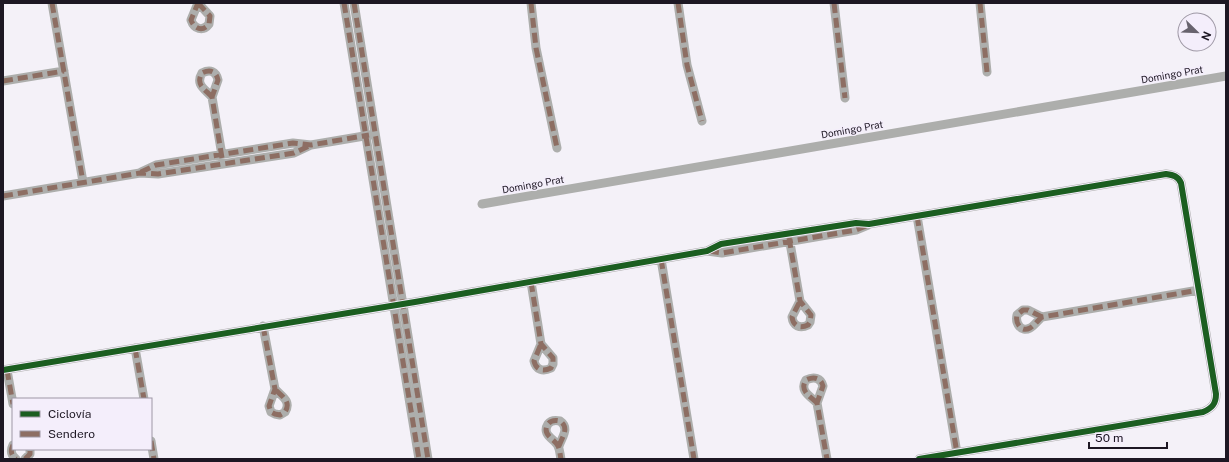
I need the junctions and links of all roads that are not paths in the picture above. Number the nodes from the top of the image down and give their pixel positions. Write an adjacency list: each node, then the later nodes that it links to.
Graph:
1 (52, 3): 8 (street)
2 (344, 3): 15 (street)
3 (354, 3): 15 (street)
4 (531, 3): 16 (street)
5 (678, 3): 14 (street)
6 (834, 3): 13 (street)
7 (980, 3): 9 (street)
8 (64, 71): 11 (street); 18 (street)
9 (987, 72)
10 (1226, 76): 20 (street, Domingo Prat)
11 (3, 81)
12 (212, 97): 17 (street)
13 (845, 98)
14 (702, 121)
15 (370, 135): 17 (street); 27 (street)
16 (557, 148)
17 (222, 159): 18 (street)
18 (83, 182): 19 (street)
19 (3, 196)
20 (482, 204)
21 (917, 216): 22 (street); 25 (street); 41 (street)
22 (789, 238): 23 (street); 26 (street)
23 (661, 259): 24 (street); 48 (street)
24 (531, 282): 27 (street); 30 (street)
25 (1199, 290): 28 (street); 41 (street)
26 (800, 301)
27 (398, 304): 29 (street); 45 (street); 46 (street)
28 (1042, 317)
29 (263, 326): 31 (street); 33 (street)
30 (541, 344)
31 (135, 348): 32 (street); 34 (street)
32 (5, 370): 35 (street)
33 (275, 389)
34 (144, 398)
35 (12, 400)
36 (817, 404): 49 (street)
37 (559, 446): 47 (street)
38 (152, 447): 44 (street)
39 (12, 449): 42 (street)
40 (30, 450): 43 (street)
41 (957, 453): 50 (street)
42 (16, 459)
43 (25, 459)
44 (154, 459)
45 (419, 459)
46 (428, 459)
47 (561, 459)
48 (694, 459)
49 (826, 459)
50 (919, 459)

